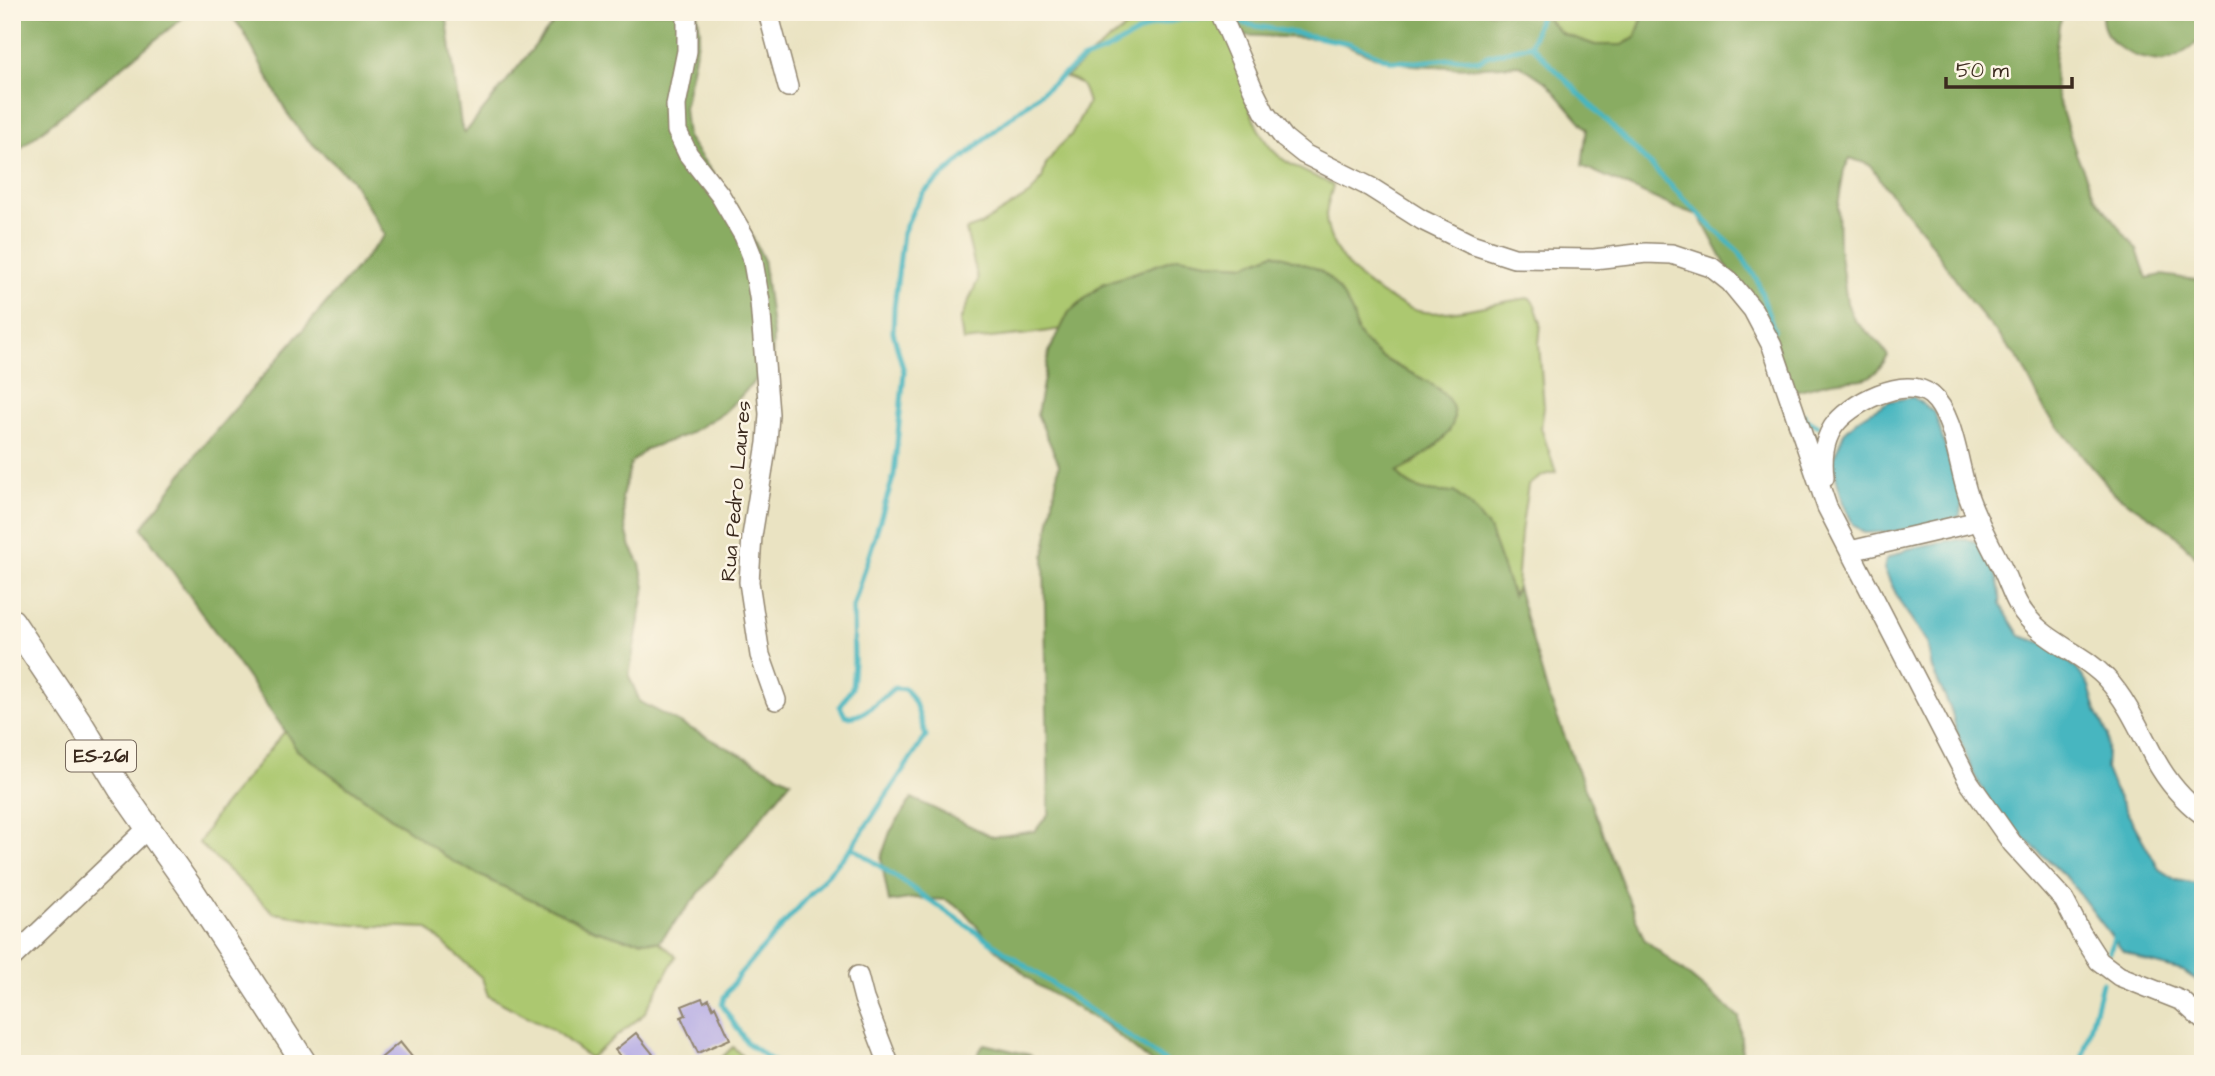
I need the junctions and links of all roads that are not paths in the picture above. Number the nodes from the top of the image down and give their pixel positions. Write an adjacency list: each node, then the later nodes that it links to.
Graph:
1 (687, 12): 9 (street, Rua Pedro Laures)
2 (768, 12): 4 (street)
3 (1220, 12): 5 (street)
4 (788, 87)
5 (1827, 507): 6 (street); 7 (street)
6 (1979, 521): 7 (street); 10 (street)
7 (1850, 551): 14 (street)
8 (12, 621): 11 (main road, ES-261)
9 (776, 700)
10 (2203, 815)
11 (148, 828): 12 (street); 15 (main road, ES-261)
12 (12, 958)
13 (858, 976): 16 (street)
14 (2203, 1020)
15 (305, 1064)
16 (889, 1064)

